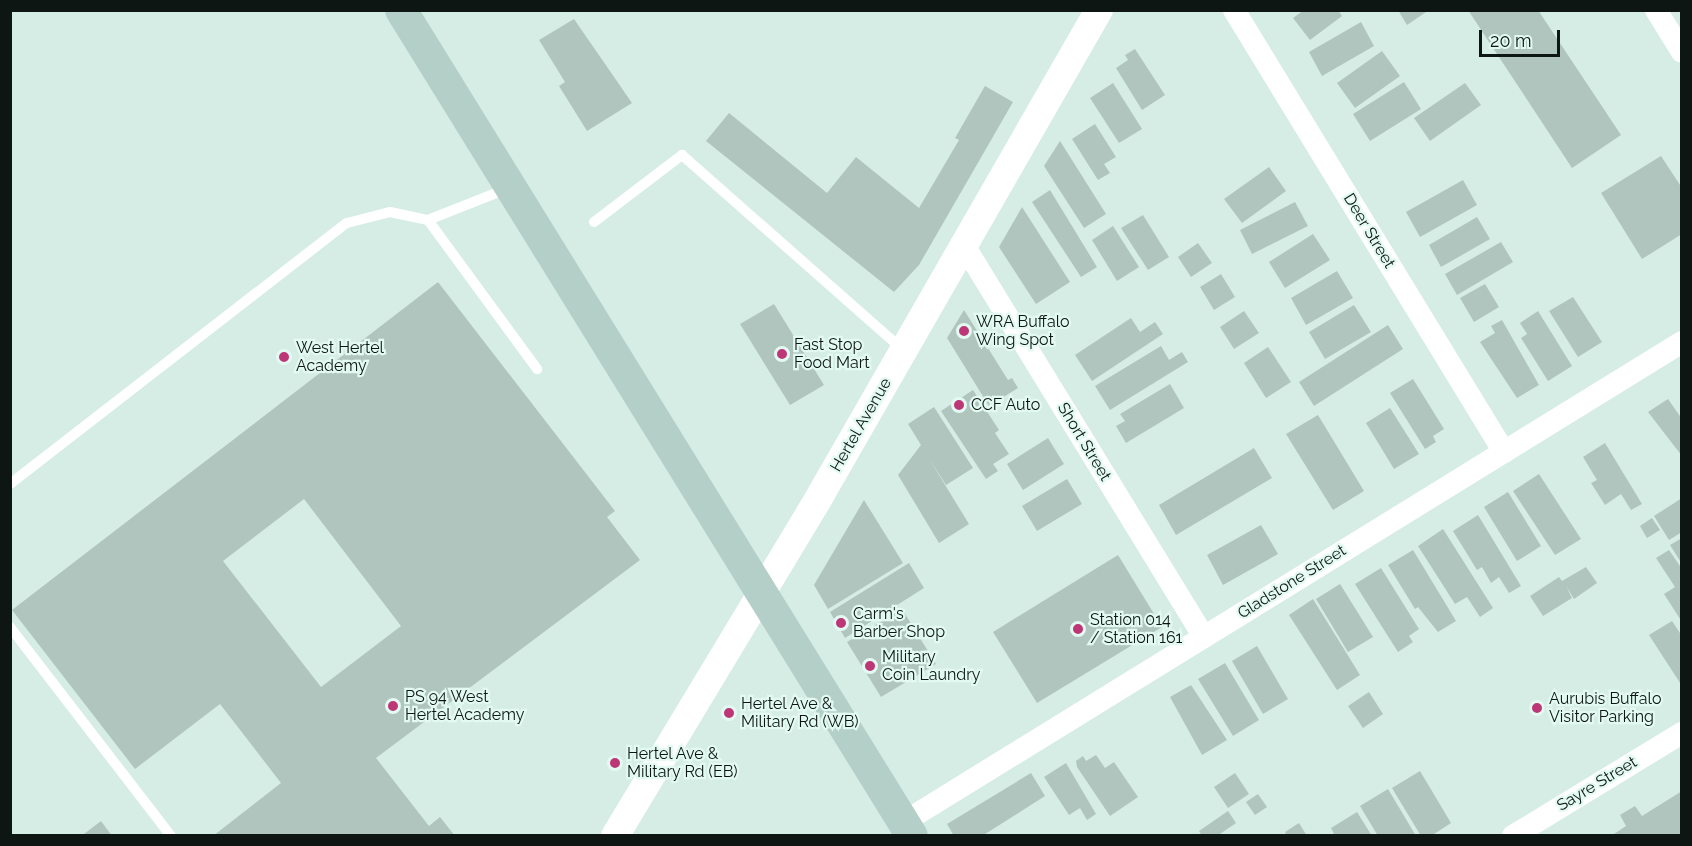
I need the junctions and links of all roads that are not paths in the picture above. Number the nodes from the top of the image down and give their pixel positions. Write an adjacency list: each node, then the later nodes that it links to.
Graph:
1 (401, 10): 6 (main road)
2 (1100, 10): 9 (street, Hertel Avenue)
3 (1234, 10): 13 (street, Deer Street)
4 (1656, 10): 5 (street)
5 (1682, 52)
6 (509, 187): 7 (lane); 15 (main road)
7 (428, 220): 12 (lane); 14 (lane)
8 (594, 222): 11 (lane)
9 (965, 247): 11 (street, Hertel Avenue); 17 (street, Short Street)
10 (1682, 342): 13 (street, Gladstone Street)
11 (904, 352): 15 (street, Hertel Avenue)
12 (537, 369)
13 (1504, 452): 17 (street, Gladstone Street)
14 (10, 484)
15 (761, 596): 19 (main road); 21 (street, Hertel Avenue)
16 (10, 627): 20 (lane)
17 (1204, 637): 19 (street, Gladstone Street)
18 (1682, 733): 22 (street, Sayre Street)
19 (908, 829)
20 (171, 836)
21 (615, 836)
22 (1513, 836)

